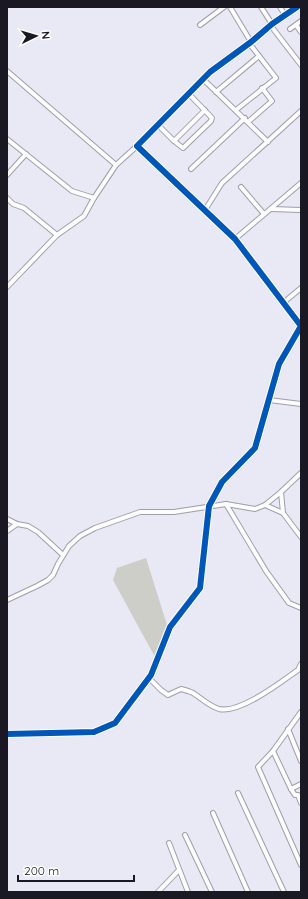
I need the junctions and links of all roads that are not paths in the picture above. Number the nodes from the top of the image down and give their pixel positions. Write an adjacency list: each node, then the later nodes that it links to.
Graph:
1 (224, 7): 8 (street)
2 (230, 7): 13 (street)
3 (261, 7): 9 (street)
4 (280, 7): 6 (street)
5 (297, 7): 6 (street)
6 (285, 15): 9 (street)
7 (301, 21): 10 (street)
8 (200, 24)
9 (272, 25): 13 (street); 15 (street)
10 (296, 25): 11 (street); 12 (street)
11 (290, 30)
12 (301, 32)
13 (250, 42): 14 (street); 17 (street)
14 (259, 56): 18 (street); 19 (street)
15 (301, 65)
16 (7, 71): 32 (street)
17 (204, 80): 19 (street); 20 (street)
18 (262, 88): 22 (street); 25 (street)
19 (216, 92): 22 (street)
20 (188, 94): 21 (street); 26 (street)
21 (204, 110): 28 (street); 28 (street)
22 (236, 110): 24 (street)
23 (301, 110): 29 (street)
24 (244, 118): 25 (street); 33 (street)
25 (248, 122): 29 (street)
26 (158, 125): 28 (street); 30 (street)
27 (7, 139): 31 (street)
28 (174, 141)
29 (268, 142): 40 (street)
30 (137, 146): 32 (street); 40 (street)
31 (26, 154): 34 (street); 38 (street)
32 (116, 165): 38 (street)
33 (191, 169)
34 (7, 175)
35 (301, 184): 39 (street)
36 (241, 187): 42 (street)
37 (7, 198): 43 (street)
38 (94, 198): 43 (street)
39 (271, 209): 41 (street); 42 (street)
40 (205, 210): 44 (street)
41 (301, 210)
42 (264, 214): 44 (street)
43 (57, 235): 45 (street)
44 (235, 239): 47 (street)
45 (7, 287)
46 (301, 288): 47 (street)
47 (283, 303): 48 (street)
48 (269, 400): 49 (street); 54 (street)
49 (301, 404)
50 (301, 473): 51 (street)
51 (281, 492): 53 (street); 55 (street)
52 (226, 504): 53 (street); 54 (street); 62 (street)
53 (265, 505): 55 (street)
54 (209, 506): 60 (street); 64 (street)
55 (283, 513): 59 (street)
56 (7, 519): 57 (street)
57 (17, 524): 58 (street); 60 (street)
58 (7, 531)
59 (301, 536)
60 (63, 555): 61 (street)
61 (7, 600)
62 (301, 608)
63 (301, 664): 64 (street)
64 (149, 678): 67 (street)
65 (301, 712): 66 (street)
66 (288, 729): 68 (street); 69 (street)
67 (7, 734)
68 (273, 751): 71 (street); 77 (street)
69 (301, 761)
70 (301, 784): 71 (street)
71 (291, 789): 73 (street)
72 (238, 793): 83 (street)
73 (301, 803)
74 (213, 813): 82 (street)
75 (185, 835): 81 (street)
76 (169, 843): 78 (street)
77 (301, 865)
78 (178, 870): 79 (street); 80 (street)
79 (158, 892)
80 (188, 892)
81 (212, 892)
82 (248, 892)
83 (284, 892)

